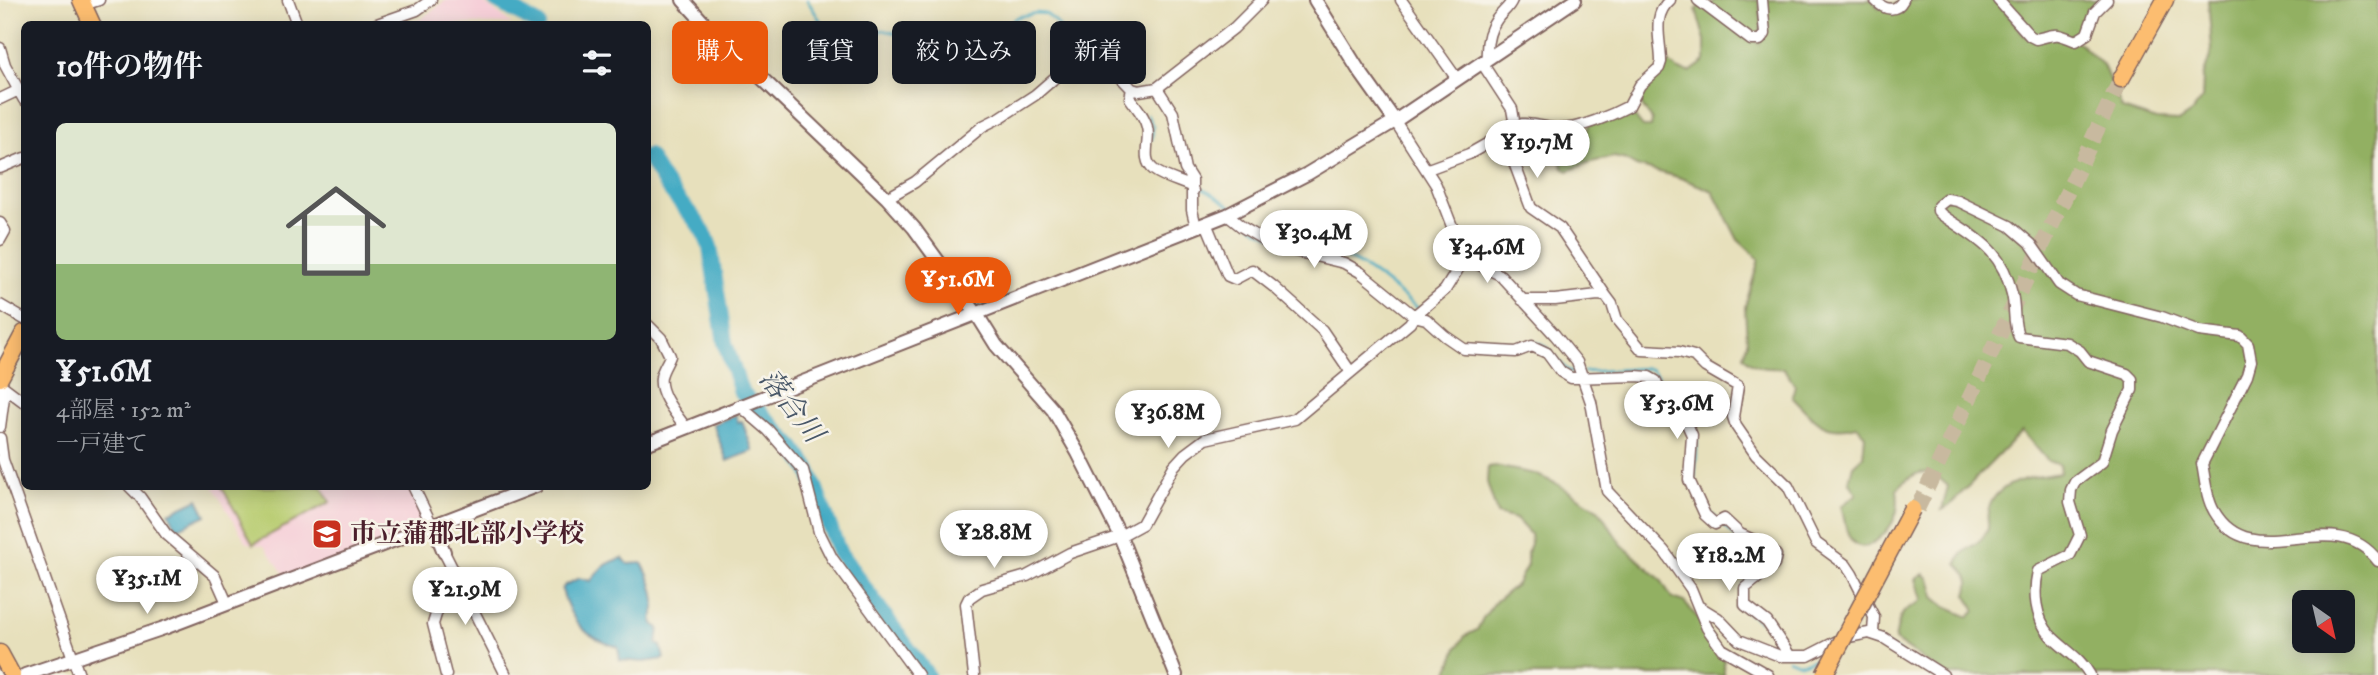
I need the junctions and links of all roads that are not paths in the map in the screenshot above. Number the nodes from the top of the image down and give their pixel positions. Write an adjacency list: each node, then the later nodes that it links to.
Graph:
1 (288, 0): 20 (street)
2 (431, 0): 21 (street)
3 (683, 0): 36 (street)
4 (1262, 0): 25 (street)
5 (1315, 0): 30 (street)
6 (1401, 0): 24 (street)
7 (1512, 0): 23 (street)
8 (1575, 0): 23 (street)
9 (1670, 0): 31 (street)
10 (1699, 0): 11 (street)
11 (1762, 0)
12 (1875, 0): 13 (street)
13 (1903, 0)
14 (1998, 0): 15 (street)
15 (2107, 0)
16 (2159, 0): 17 (main road)
17 (2165, 0)
18 (87, 2): 19 (main road)
19 (91, 21)
20 (296, 21)
21 (386, 21)
22 (0, 48): 26 (street)
23 (1484, 61): 24 (street); 31 (street)
24 (1457, 79): 30 (street)
25 (1157, 88): 27 (street); 35 (street)
26 (19, 90): 28 (street); 29 (street)
27 (1131, 92): 35 (street); 36 (street)
28 (21, 94)
29 (0, 99)
30 (1395, 121): 34 (street); 37 (street)
31 (1515, 126): 34 (street); 42 (street)
32 (21, 159): 33 (street)
33 (0, 168)
34 (1428, 169): 41 (street)
35 (1193, 186): 39 (street)
36 (887, 198): 46 (street)
37 (1231, 213): 39 (street); 45 (street)
38 (0, 223): 40 (street)
39 (1201, 225): 46 (street); 50 (street)
40 (0, 240)
41 (1466, 256): 43 (street); 45 (street)
42 (1606, 296): 43 (street); 69 (street)
43 (1522, 300): 51 (street)
44 (0, 306): 47 (street)
45 (1419, 312): 50 (street); 51 (street)
46 (976, 313): 55 (street); 64 (street)
47 (21, 317)
48 (651, 328): 57 (street)
49 (21, 339): 52 (main road)
50 (1350, 371): 64 (street)
51 (1580, 374): 68 (street); 71 (street)
52 (0, 378)
53 (0, 386): 54 (street); 56 (street)
54 (21, 400)
55 (741, 405): 57 (street); 78 (street)
56 (0, 427)
57 (686, 428): 59 (street)
58 (0, 438): 72 (street)
59 (651, 442)
60 (133, 490): 67 (street)
61 (415, 490): 63 (street)
62 (526, 490): 63 (street)
63 (434, 526): 66 (street); 67 (street)
64 (1120, 536): 79 (street); 80 (street)
65 (2378, 561): 85 (street)
66 (451, 566): 76 (street); 77 (street)
67 (227, 603): 72 (street)
68 (1700, 607): 71 (street); 81 (street)
69 (1873, 633): 71 (street); 84 (street)
70 (0, 653): 73 (main road)
71 (1786, 656)
72 (72, 658): 74 (street); 75 (street)
73 (12, 675)
74 (25, 675)
75 (79, 675)
76 (446, 675)
77 (506, 675)
78 (918, 675)
79 (974, 675)
80 (1176, 675)
81 (1769, 675)
82 (1824, 675): 83 (main road, bridge)
83 (1829, 675)
84 (1943, 675)
85 (2090, 675)

